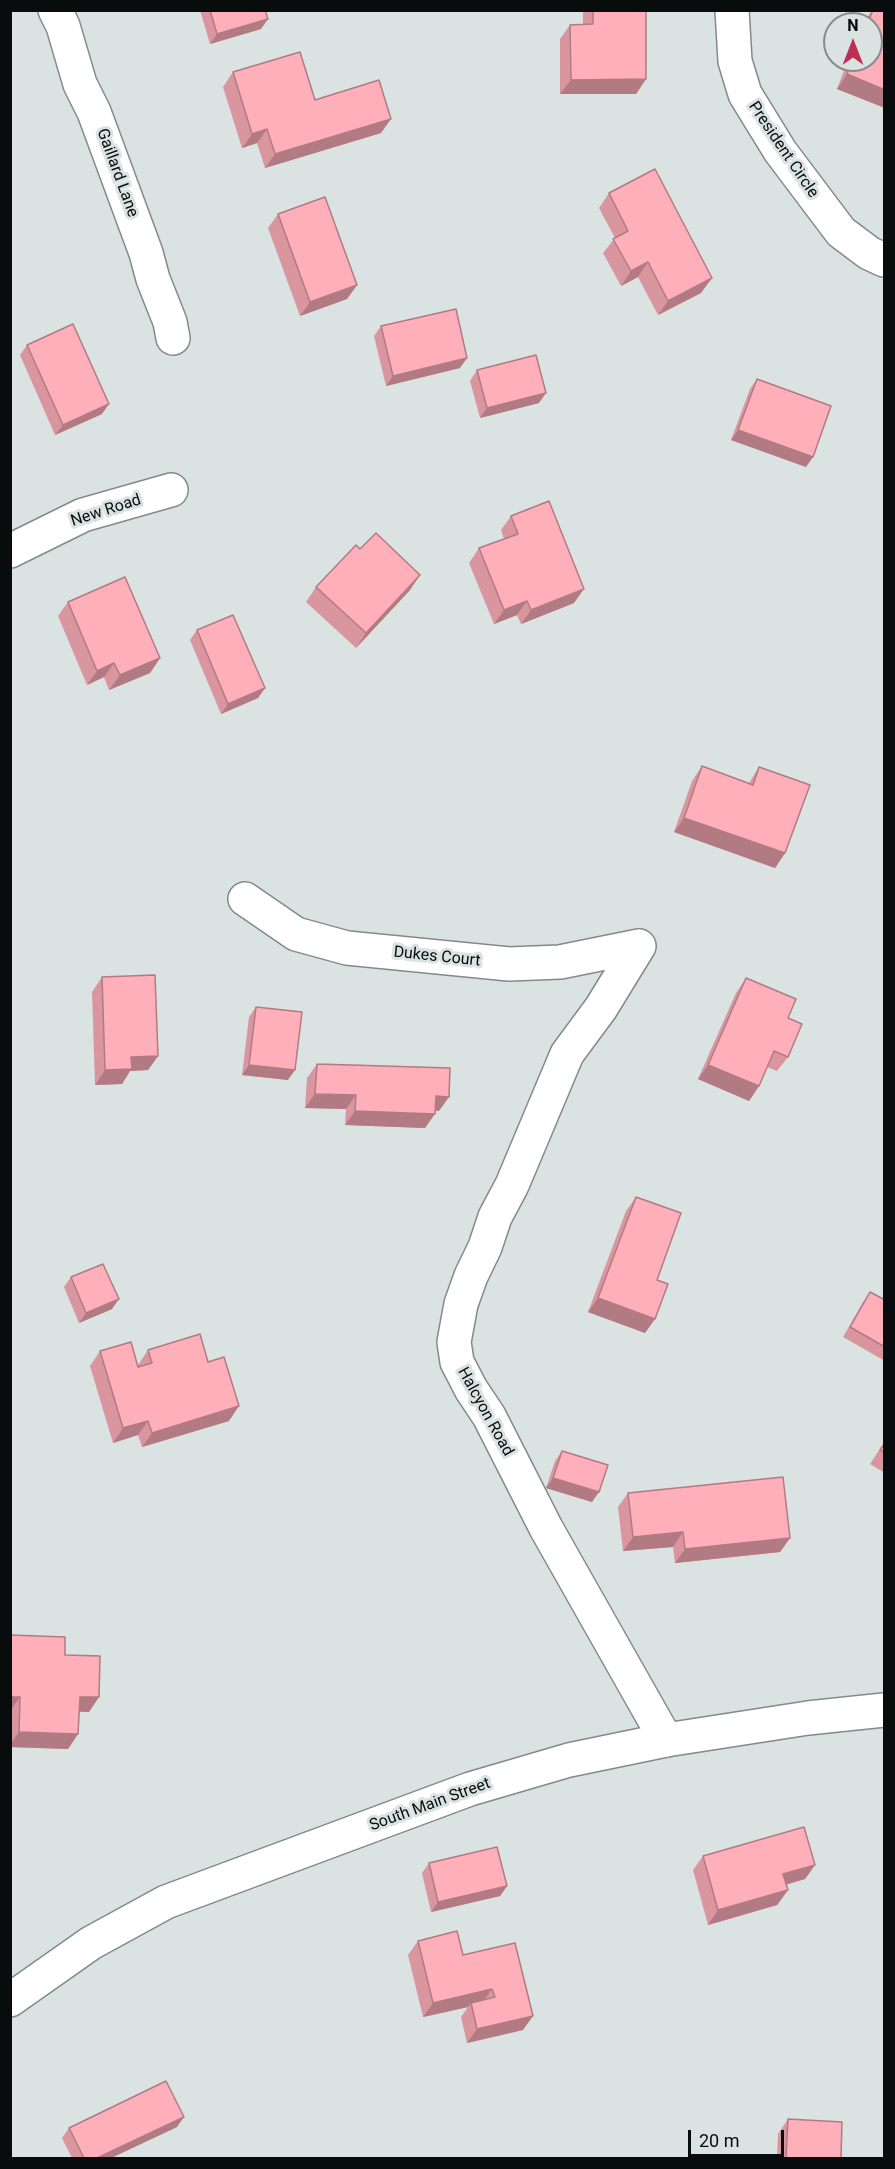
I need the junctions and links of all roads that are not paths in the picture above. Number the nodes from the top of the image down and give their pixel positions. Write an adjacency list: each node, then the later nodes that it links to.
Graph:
1 (55, 10): 4 (street, Gaillard Lane)
2 (732, 10): 3 (street, President Circle)
3 (885, 260)
4 (173, 338)
5 (171, 490): 6 (street, New Road)
6 (10, 551)
7 (245, 899): 8 (street, Dukes Court)
8 (639, 946): 10 (street, Halcyon Road)
9 (885, 1710): 10 (street, South Main Street)
10 (666, 1740): 11 (street, South Main Street)
11 (10, 2000)

